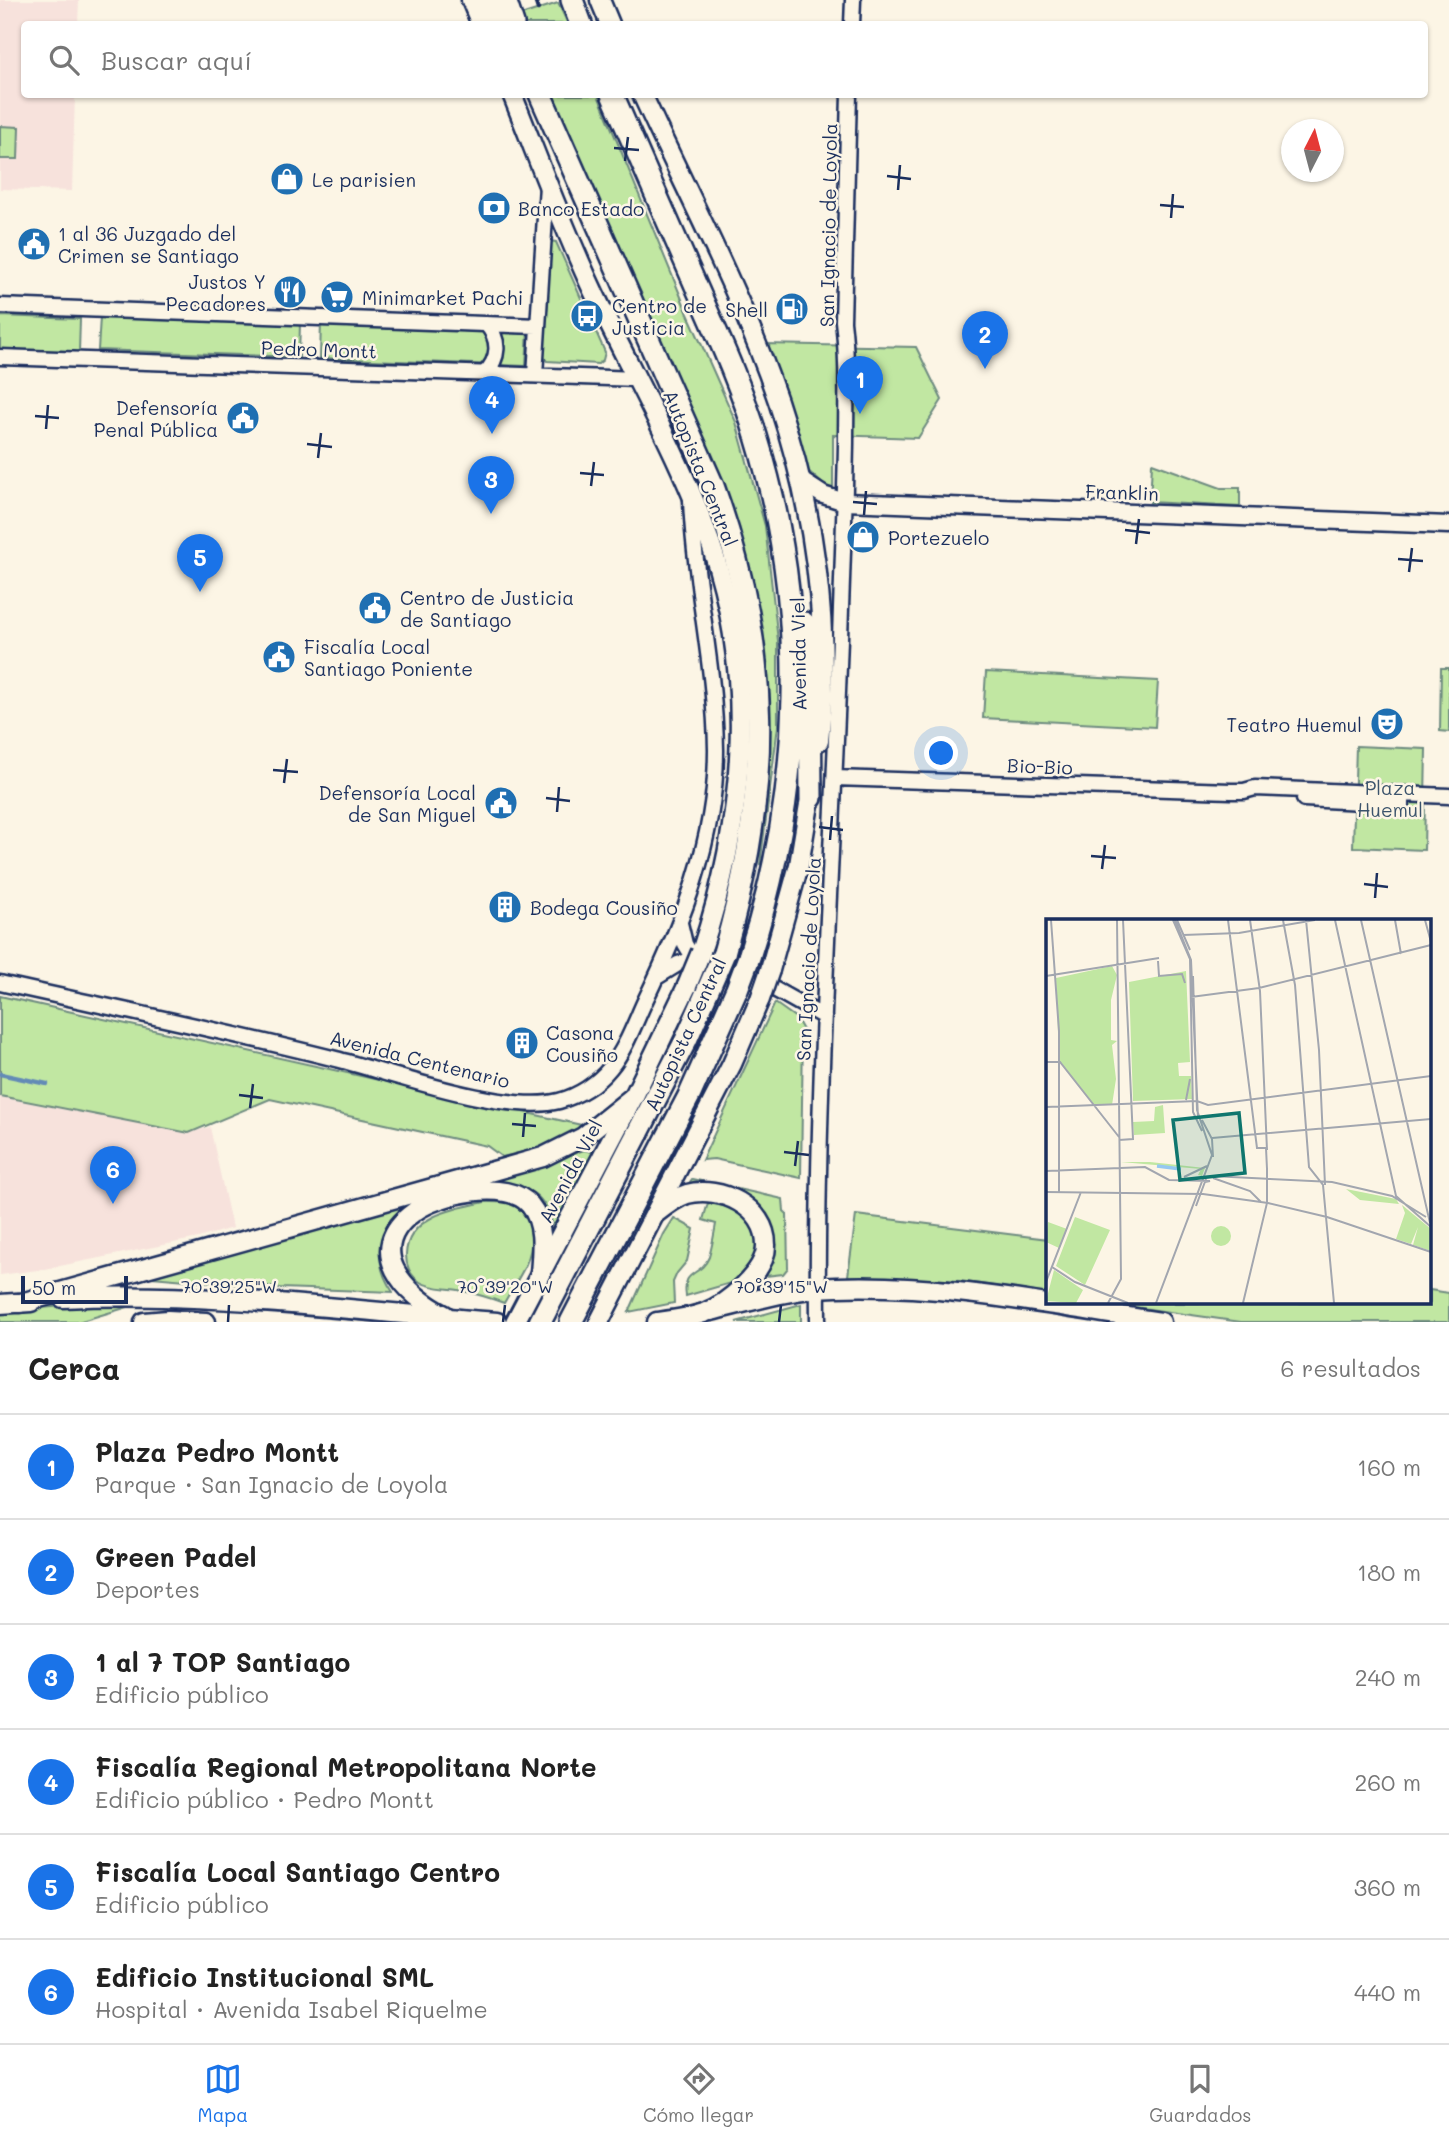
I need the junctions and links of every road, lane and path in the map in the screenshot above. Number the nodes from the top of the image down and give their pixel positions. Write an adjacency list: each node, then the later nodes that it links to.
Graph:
1 (471, 0): 7 (main road)
2 (487, 0): 8 (highway)
3 (505, 0): 9 (highway)
4 (572, 0): 10 (highway)
5 (600, 0): 11 (main road)
6 (853, 0): 12 (street)
7 (480, 21)
8 (491, 21)
9 (512, 21)
10 (580, 21)
11 (609, 21)
12 (852, 21)
13 (514, 98): 18 (main road, Avenida Viel)
14 (542, 98): 40 (highway, Autopista Central, bridge)
15 (614, 98): 30 (highway, Autopista Central)
16 (644, 98): 26 (main road, Avenida Viel)
17 (849, 98): 28 (street, San Ignacio de Loyola)
18 (547, 180): 21 (street, Avenida Viel); 25 (main road, Avenida Viel)
19 (0, 306): 20 (street, Pedro Montt)
20 (486, 324): 21 (street, Pedro Montt); 23 (street)
21 (537, 326): 24 (street, Avenida Viel)
22 (0, 357): 23 (street, Pedro Montt)
23 (485, 373): 24 (street, Pedro Montt)
24 (535, 375): 25 (street, Pedro Montt)
25 (638, 379): 27 (main road, Avenida Viel)
26 (800, 480): 28 (main road, Franklin); 34 (main road, Avenida Viel)
27 (691, 495): 36 (street, Avenida Centenario); 37 (main road, Avenida Viel)
28 (845, 502): 29 (main road, Franklin); 31 (street, San Ignacio de Loyola)
29 (1449, 525)
30 (786, 571): 34 (highway); 49 (highway, Autopista Central, bridge)
31 (835, 778): 32 (street, Bio-Bio); 41 (street, San Ignacio de Loyola)
32 (1244, 791): 33 (street, Bio-Bio); 35 (street, Bio-Bio)
33 (1449, 796)
34 (811, 798): 43 (main road, Avenida Viel, bridge)
35 (1449, 805)
36 (680, 923): 37 (street); 38 (street, Avenida Centenario)
37 (698, 956): 38 (street); 40 (main road, Avenida Viel, bridge); 41 (street)
38 (656, 978): 39 (street, Avenida Centenario)
39 (0, 983)
40 (697, 989): 42 (main road, Avenida Viel); 50 (highway, Autopista Central)
41 (824, 1017): 45 (street, San Ignacio de Loyola)
42 (634, 1096): 44 (main road, Avenida Viel); 46 (main road)
43 (655, 1214): 48 (main road); 51 (main road, Avenida Viel)
44 (540, 1273): 52 (main road); 56 (main road, Avenida Viel)
45 (818, 1289): 48 (main road); 58 (street, San Ignacio de Loyola); 59 (main road)
46 (21, 1303): 47 (main road); 52 (main road)
47 (0, 1304)
48 (708, 1311): 57 (main road)
49 (576, 1313)
50 (544, 1314)
51 (603, 1314)
52 (451, 1318): 55 (main road)
53 (144, 1322): 54 (main road)
54 (206, 1322)
55 (497, 1322)
56 (514, 1322)
57 (657, 1322)
58 (818, 1322)
59 (1161, 1322)

